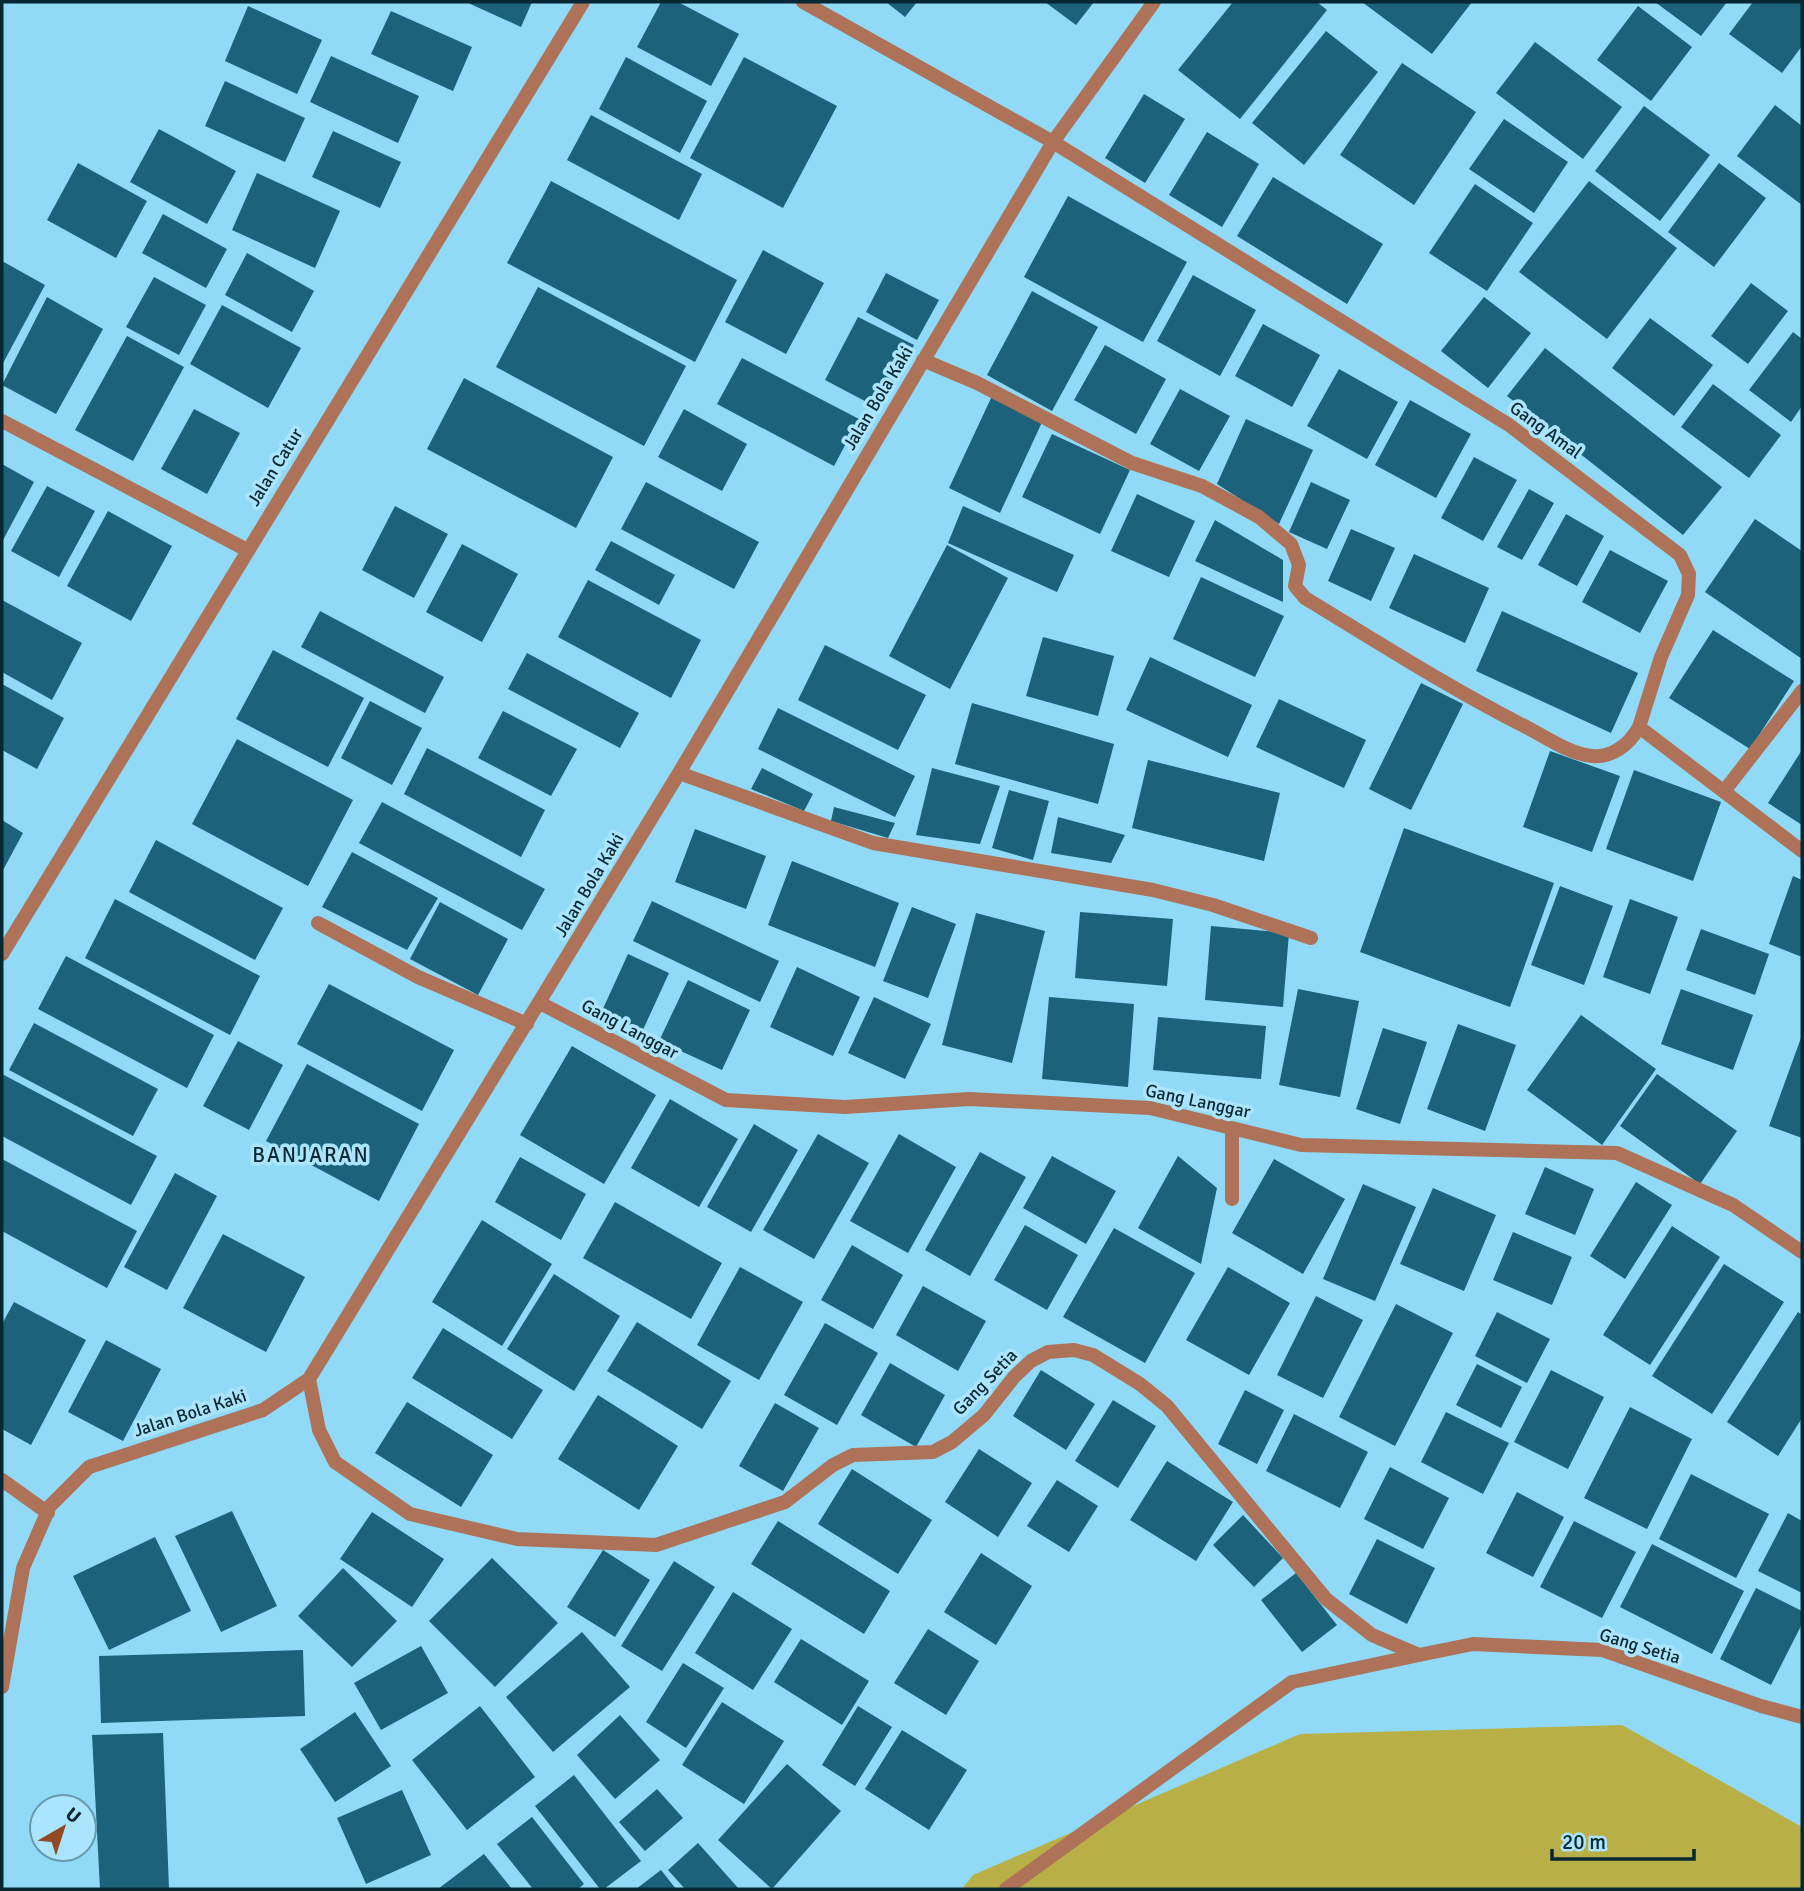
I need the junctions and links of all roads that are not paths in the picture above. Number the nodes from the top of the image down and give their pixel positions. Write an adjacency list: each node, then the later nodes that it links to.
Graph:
1 (583, 2): 7 (street, Jalan Catur)
2 (803, 2): 4 (street, Gang Amal)
3 (1154, 2): 4 (street, Jalan Bola Kaki)
4 (1053, 142): 5 (street, Jalan Bola Kaki); 9 (street, Gang Amal)
5 (923, 360): 9 (street); 10 (street, Jalan Bola Kaki)
6 (2, 421): 7 (street)
7 (247, 550): 15 (street, Jalan Catur)
8 (1802, 691): 11 (street)
9 (1639, 727): 11 (street)
10 (679, 773): 14 (street); 16 (street, Jalan Bola Kaki)
11 (1725, 790): 12 (street)
12 (1802, 851)
13 (318, 923): 17 (street)
14 (1311, 938)
15 (2, 954)
16 (540, 1003): 17 (street, Jalan Bola Kaki); 18 (street, Gang Langgar)
17 (527, 1024): 21 (street, Jalan Bola Kaki)
18 (1232, 1128): 19 (street); 20 (street, Gang Langgar)
19 (1233, 1199)
20 (1802, 1252)
21 (309, 1379): 23 (street, Jalan Bola Kaki); 24 (street, Gang Setia)
22 (2, 1480): 23 (street)
23 (47, 1513): 25 (street, Jalan Bola Kaki)
24 (1419, 1655): 26 (street, Gang Setia); 27 (street, Gang Setia)
25 (2, 1687)
26 (1802, 1717)
27 (1006, 1889)

